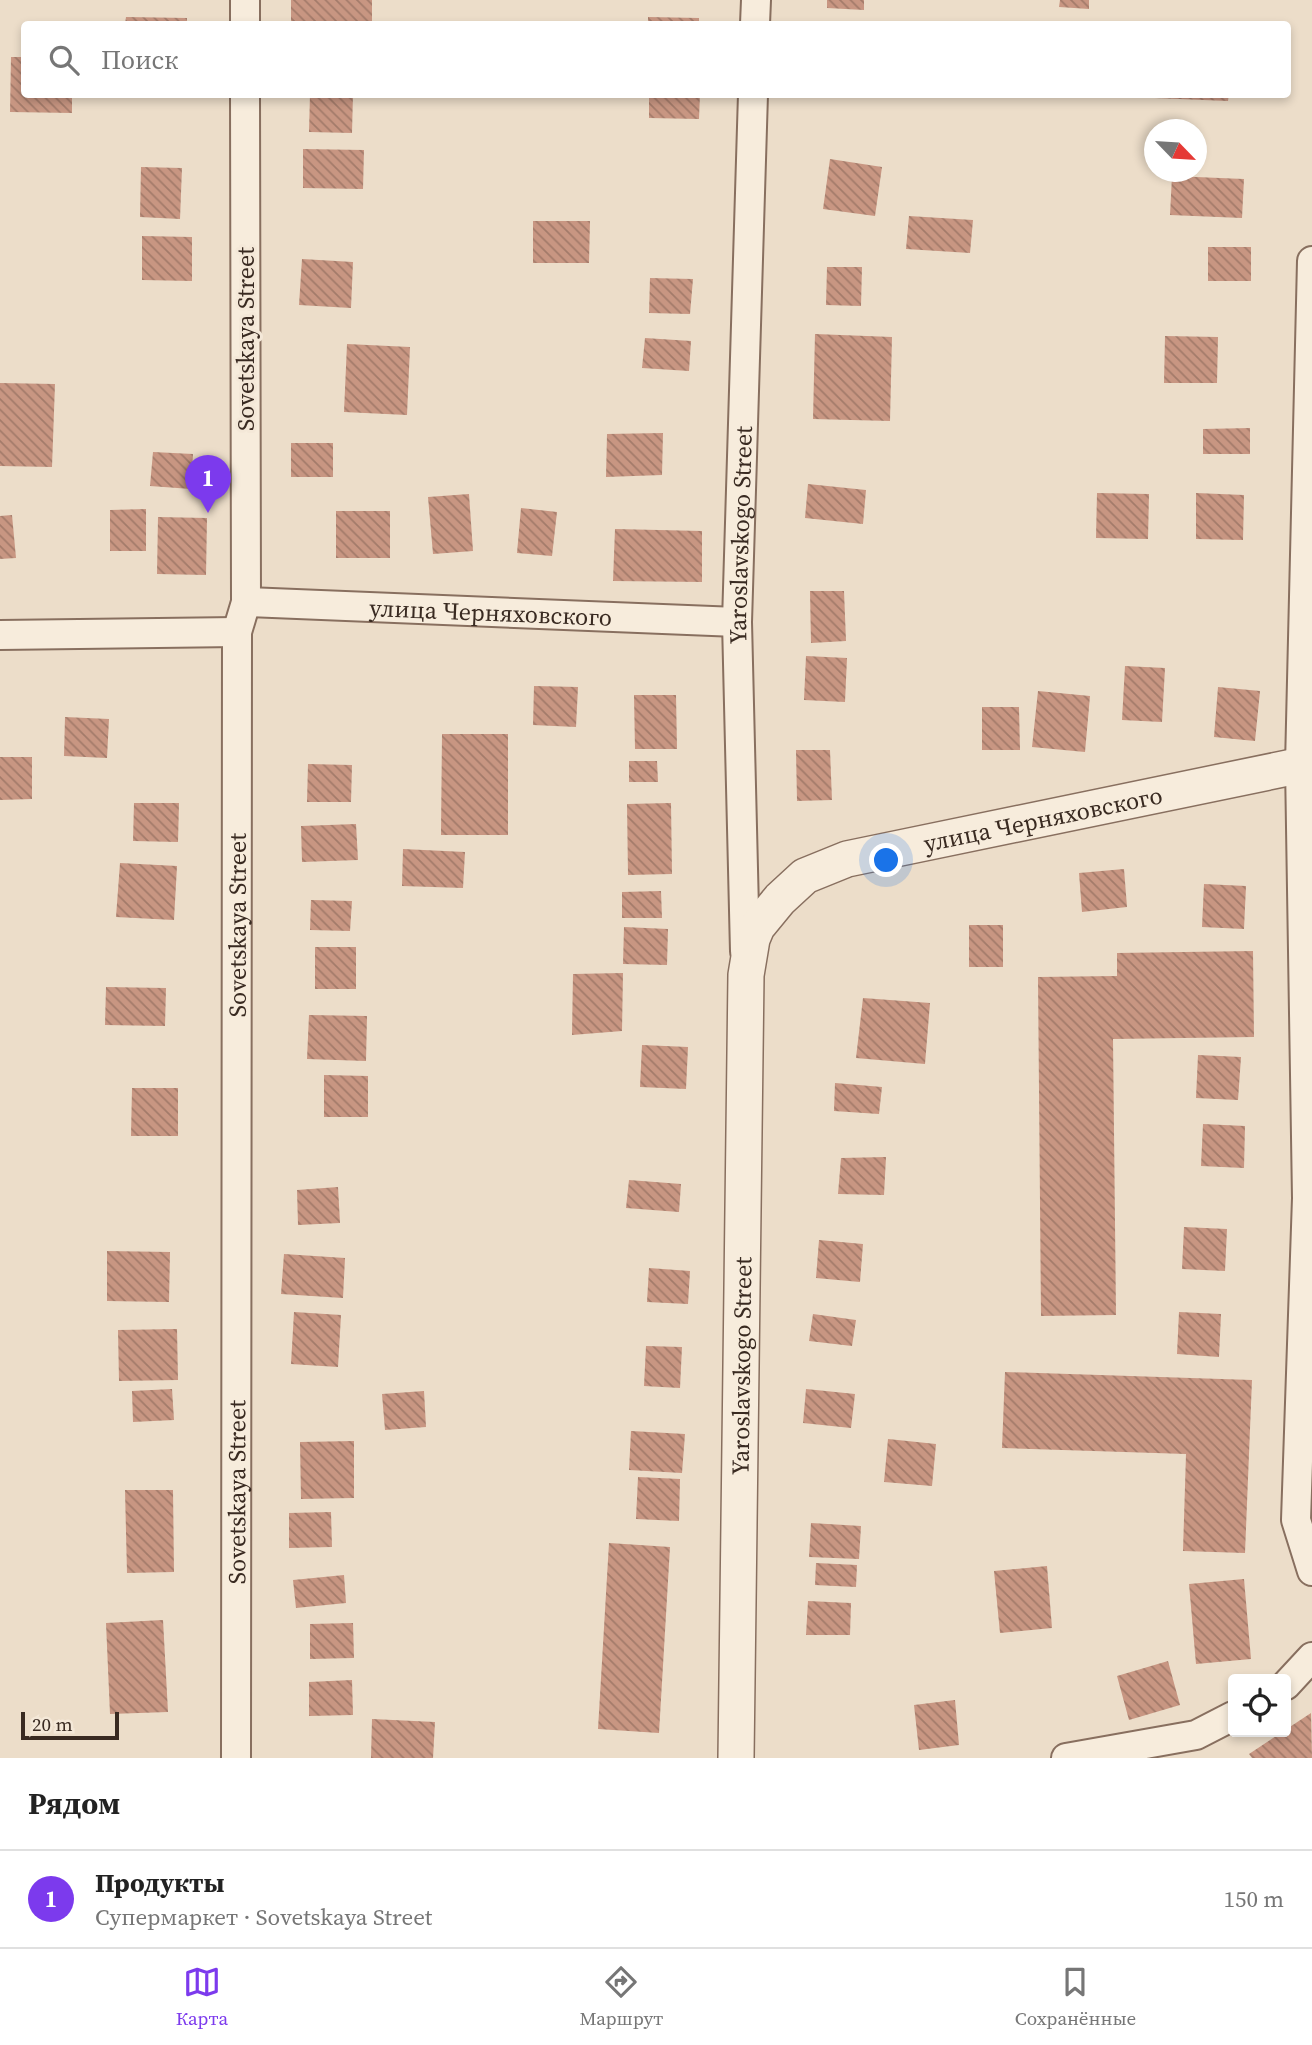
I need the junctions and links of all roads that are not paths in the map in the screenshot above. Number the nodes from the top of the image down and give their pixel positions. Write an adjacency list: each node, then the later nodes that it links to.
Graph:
1 (244, 0): 3 (street)
2 (756, 0): 4 (street)
3 (245, 21)
4 (755, 21)
5 (245, 98): 8 (street, Sovetskaya Street)
6 (753, 98): 9 (street, Yaroslavskogo Street)
7 (1312, 261): 12 (street)
8 (246, 602): 9 (street, улица Черняховского); 10 (street, Sovetskaya Street)
9 (737, 622): 14 (street, Yaroslavskogo Street)
10 (237, 632): 11 (street); 20 (street, Sovetskaya Street)
11 (0, 635)
12 (1306, 764): 13 (street, улица Черняховского); 15 (street)
13 (757, 927): 14 (street, Yaroslavskogo Street)
14 (746, 975): 21 (street, Yaroslavskogo Street)
15 (1309, 1198): 16 (street)
16 (1312, 1571)
17 (1312, 1657): 18 (street)
18 (1291, 1680)
19 (1228, 1719): 22 (street)
20 (236, 1758)
21 (736, 1758)
22 (1066, 1758)

